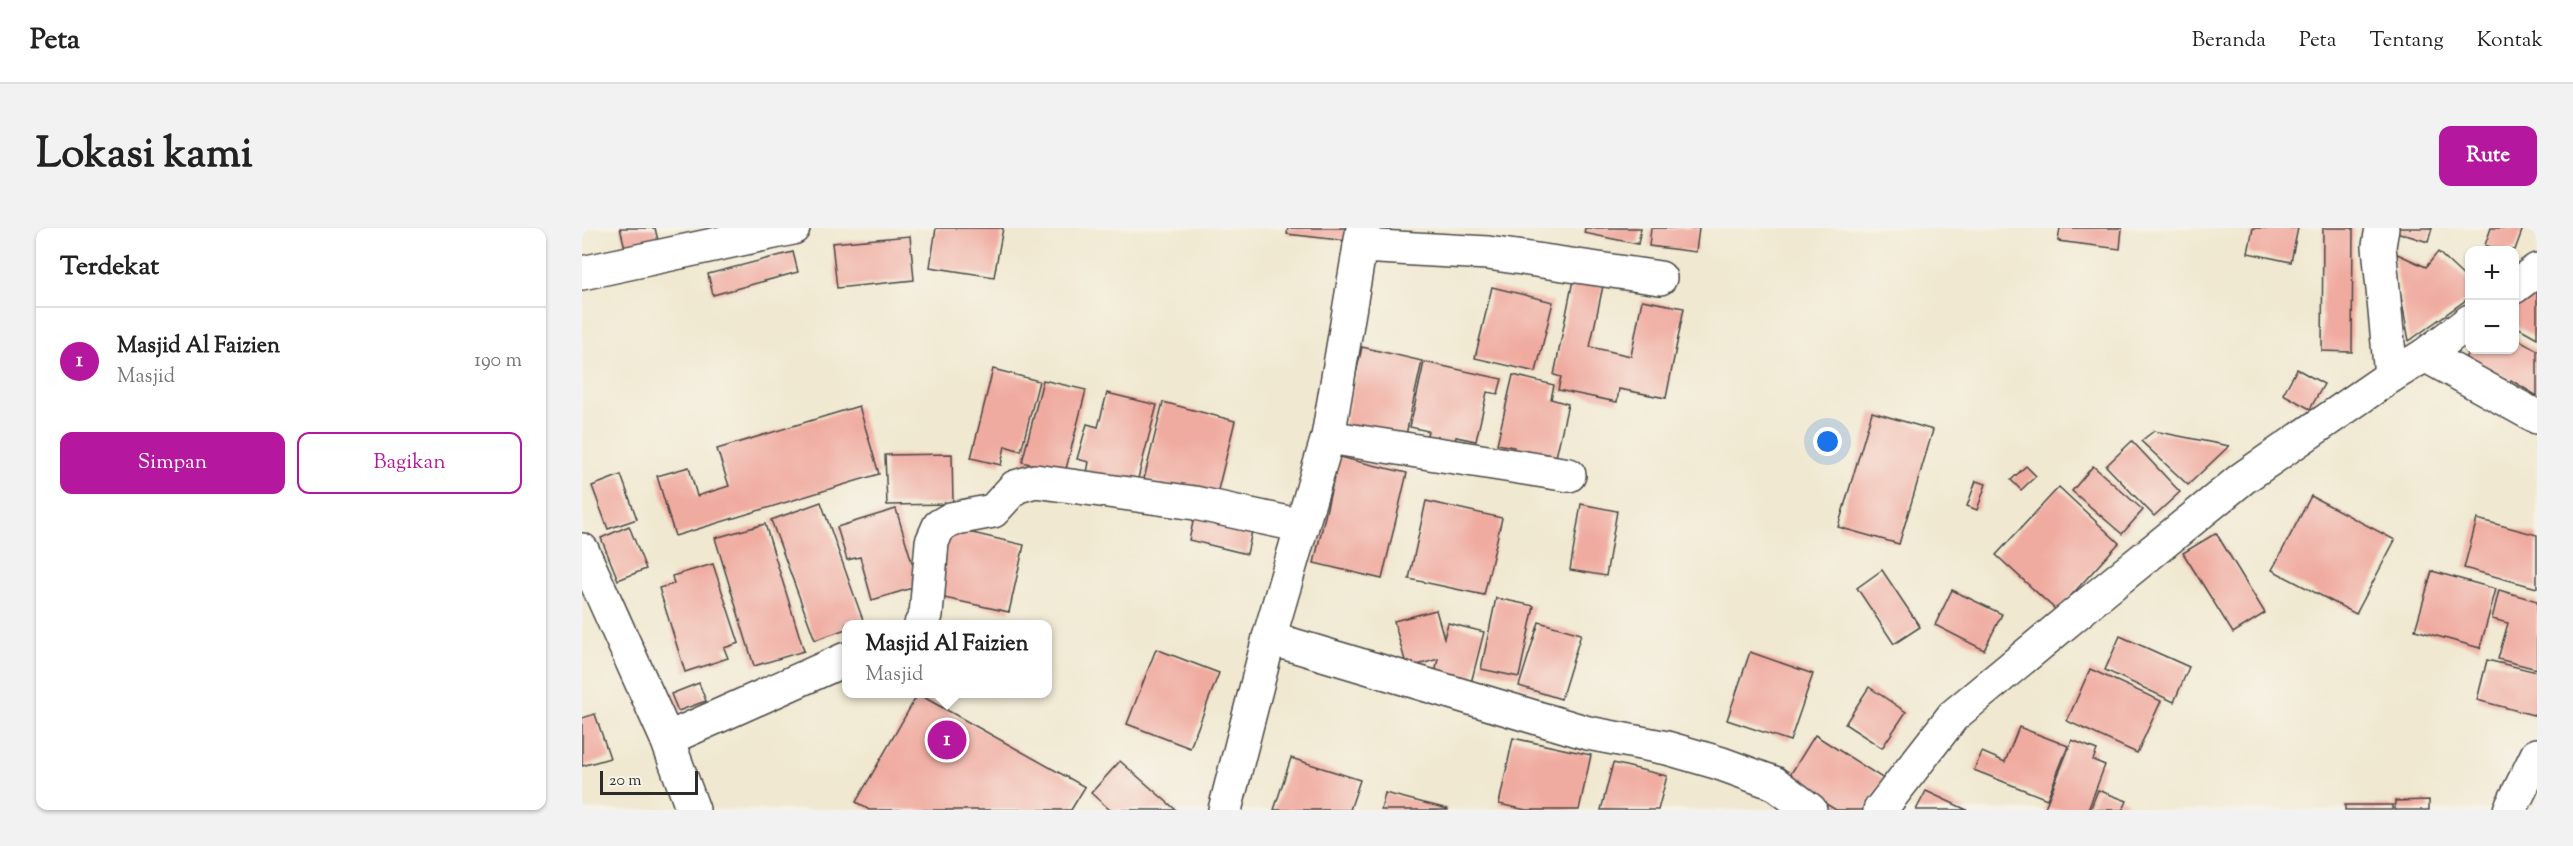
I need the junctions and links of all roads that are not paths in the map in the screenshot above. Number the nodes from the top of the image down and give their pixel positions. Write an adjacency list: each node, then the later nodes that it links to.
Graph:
1 (793, 228): 5 (street)
2 (2382, 228): 10 (street)
3 (1362, 237): 6 (street); 12 (street)
4 (2537, 270): 7 (street)
5 (582, 273)
6 (1660, 278)
7 (2519, 283)
8 (2465, 324): 9 (street)
9 (2425, 355): 10 (street); 11 (street)
10 (2391, 376): 25 (street)
11 (2537, 417)
12 (1328, 437): 13 (street); 14 (street)
13 (1569, 475)
14 (1302, 526): 16 (street); 17 (street)
15 (582, 550): 19 (street)
16 (923, 620)
17 (1269, 638): 23 (street); 24 (street)
18 (842, 661): 19 (street)
19 (667, 739): 22 (street)
20 (2537, 755): 21 (street)
21 (2513, 809)
22 (693, 810)
23 (1225, 810)
24 (1810, 810)
25 (1880, 810)

